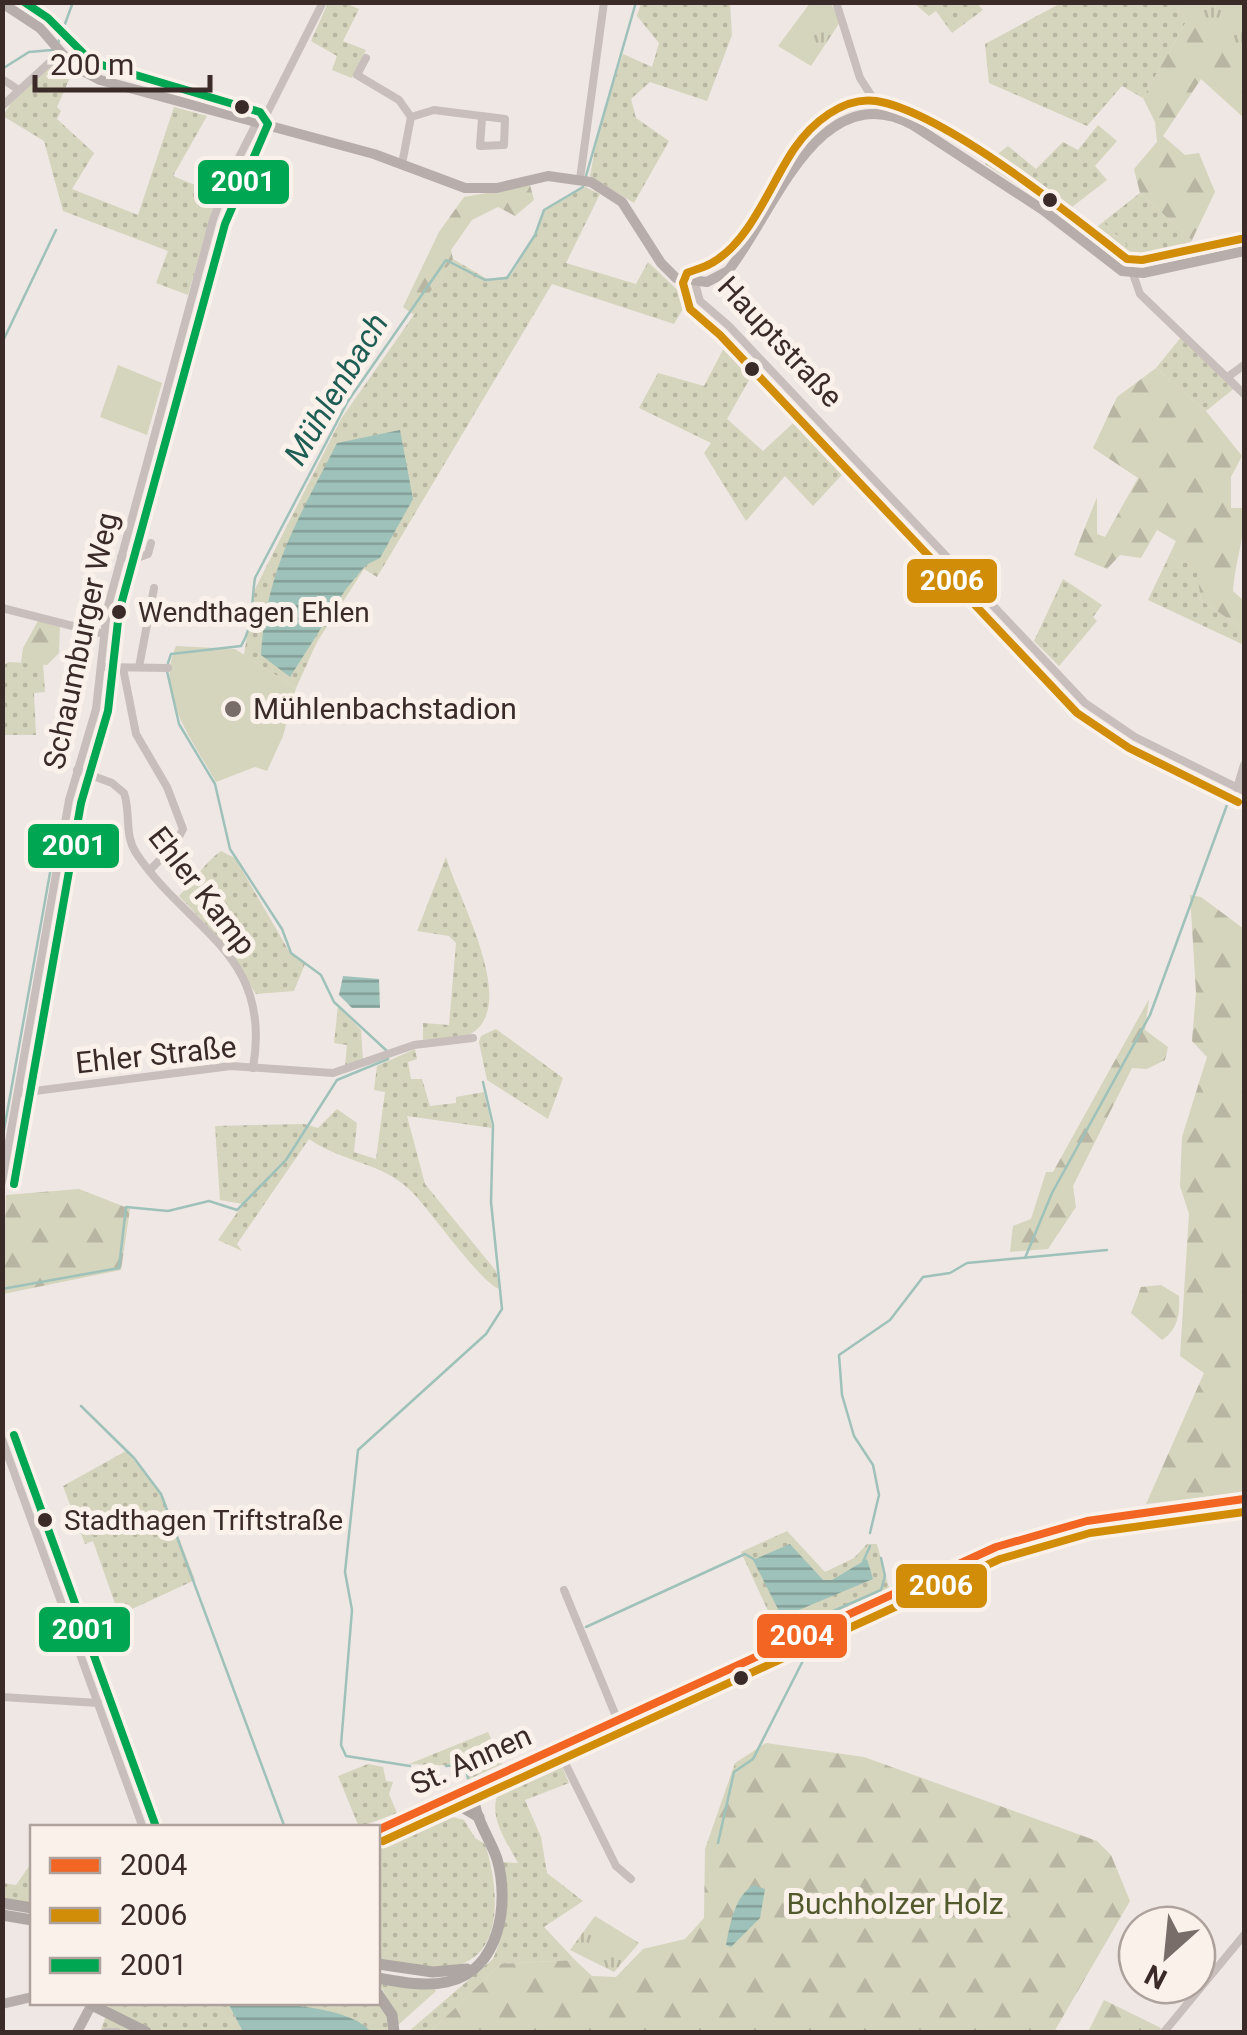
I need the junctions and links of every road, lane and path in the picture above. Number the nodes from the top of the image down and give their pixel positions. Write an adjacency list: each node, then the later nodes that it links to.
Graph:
1 (323, 2): 13 (street, Schaumburger Weg)
2 (604, 2): 15 (street)
3 (836, 2): 10 (street)
4 (2, 3): 5 (main road)
5 (60, 53): 8 (street); 13 (main road)
6 (366, 58): 11 (street)
7 (2, 79): 8 (street)
8 (18, 90): 9 (street)
9 (2, 106)
10 (882, 114): 17 (main road); 18 (main road)
11 (411, 117): 12 (street); 14 (street)
12 (482, 118): 12 (street)
13 (259, 125): 14 (main road); 23 (street, Schaumburger Weg)
14 (402, 164): 15 (main road)
15 (580, 179): 18 (main road, Hauptstraße)
16 (1244, 251): 17 (main road)
17 (1133, 274): 20 (street)
18 (695, 283): 33 (street, Hauptstraße)
19 (1244, 365): 20 (street)
20 (1229, 376): 21 (street)
21 (1244, 394)
22 (151, 544): 23 (street)
23 (121, 557): 26 (street, Schaumburger Weg)
24 (154, 588): 28 (street)
25 (2, 608): 26 (street)
26 (104, 634): 27 (street, Schaumburger Weg)
27 (101, 667): 29 (street); 32 (street, Schaumburger Weg)
28 (139, 667): 29 (street); 30 (street)
29 (122, 668): 34 (street)
30 (168, 668)
31 (1244, 766): 33 (street)
32 (77, 770): 34 (street, Ehler Kamp); 37 (street, Schaumburger Weg)
33 (1241, 790)
34 (150, 870): 36 (street, Ehler Kamp)
35 (473, 1038): 36 (street, Ehler Straße)
36 (252, 1068): 37 (street, Ehler Straße)
37 (18, 1093): 38 (street, Schaumburger Weg)
38 (2, 1182)
39 (2, 1439): 43 (street)
40 (1244, 1499): 44 (main road, St. Annen)
41 (564, 1590): 44 (street)
42 (2, 1697): 43 (street)
43 (98, 1704): 49 (street)
44 (618, 1721): 45 (main road, St. Annen)
45 (558, 1749): 46 (main road, St. Annen); 51 (street)
46 (474, 1786): 47 (main road, St. Annen); 48 (highway)
47 (424, 1809): 48 (highway); 50 (main road, St. Annen)
48 (479, 1817): 58 (highway)
49 (142, 1825)
50 (380, 1829)
51 (627, 1878)
52 (2, 1903): 53 (highway)
53 (30, 1908)
54 (2, 1915): 55 (highway)
55 (30, 1920)
56 (1244, 1935): 70 (street)
57 (380, 1964): 58 (highway)
58 (476, 1967): 59 (highway)
59 (380, 1978)
60 (380, 1997): 69 (highway)
61 (30, 1998): 62 (main road)
62 (2, 2004)
63 (89, 2005): 65 (main road)
64 (94, 2005): 68 (highway)
65 (77, 2032)
66 (104, 2032): 67 (street)
67 (116, 2032)
68 (146, 2032)
69 (394, 2032)
70 (1164, 2032)

